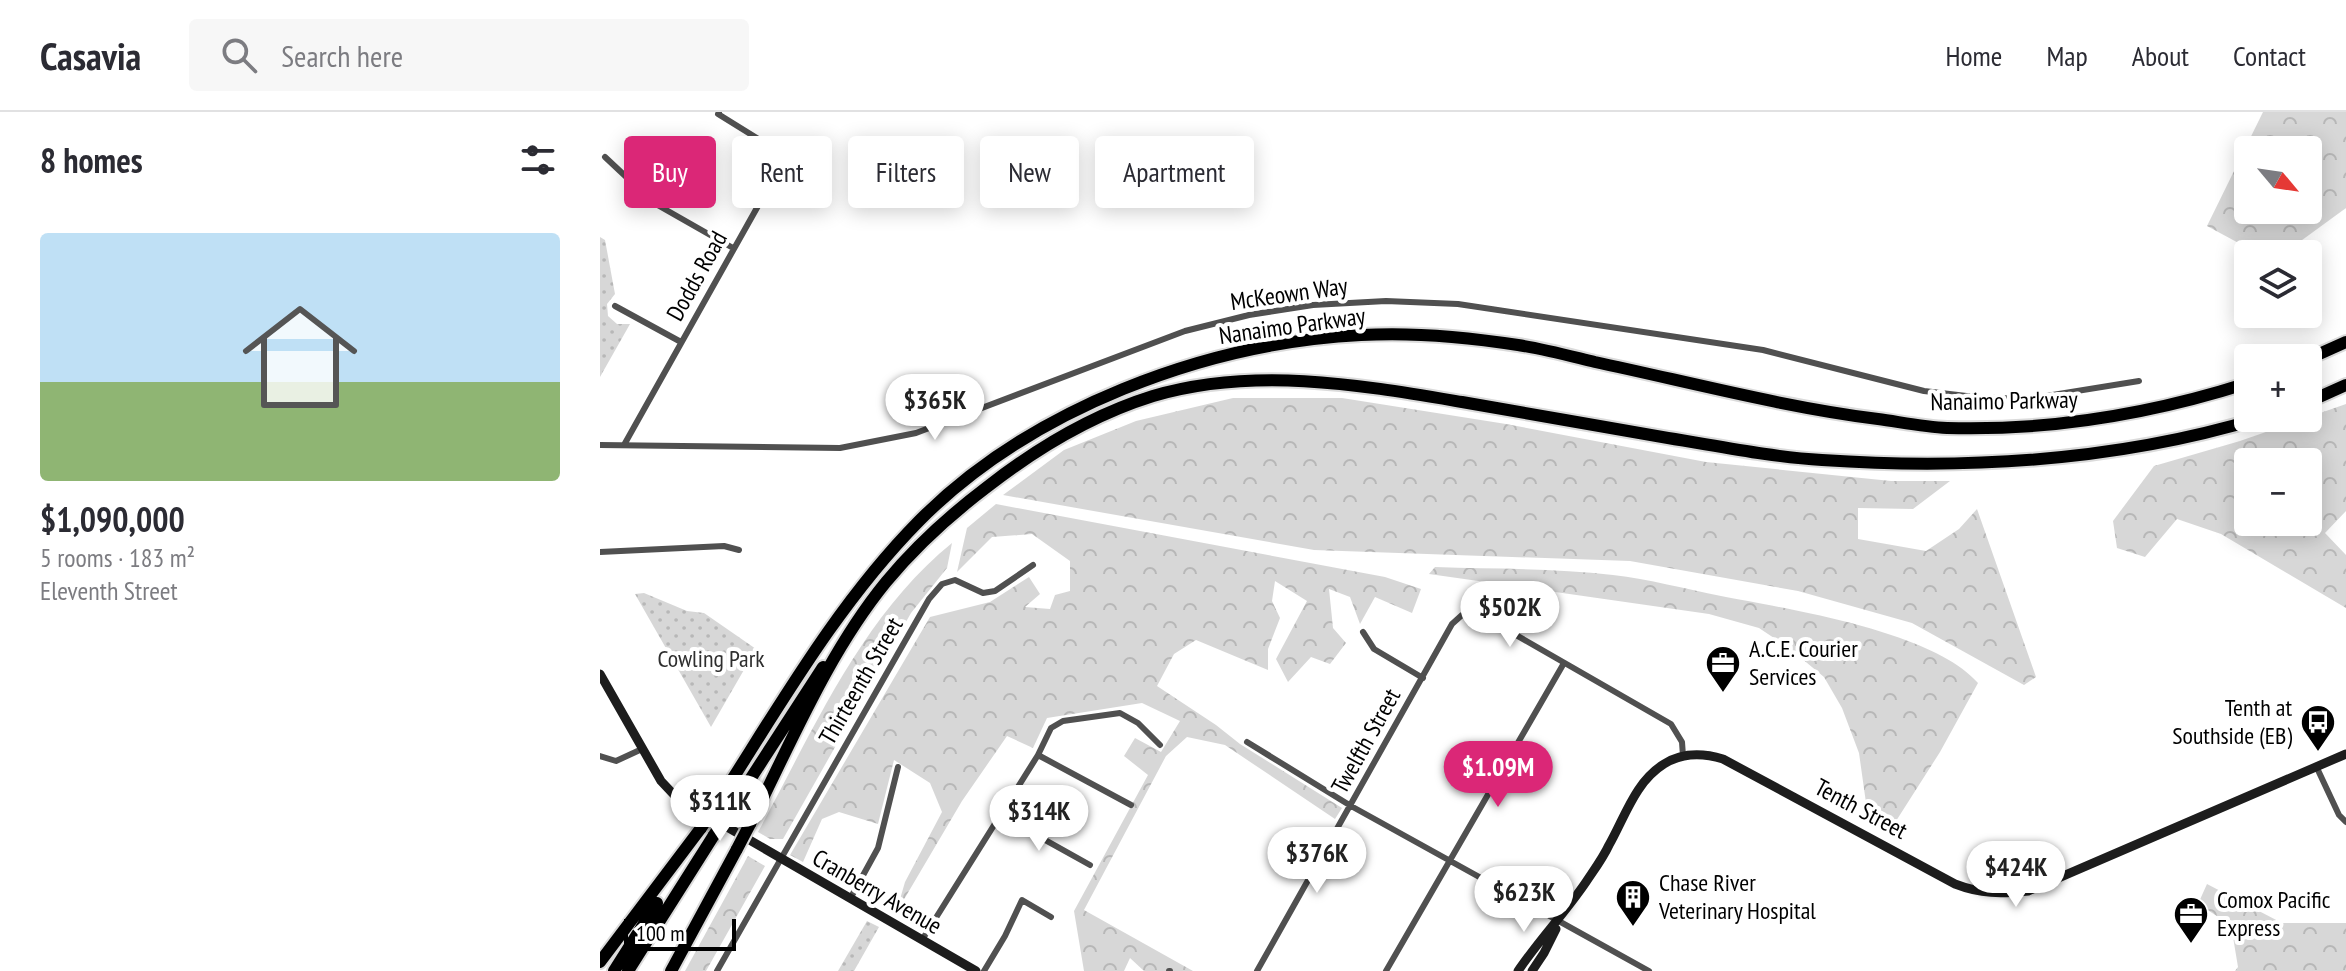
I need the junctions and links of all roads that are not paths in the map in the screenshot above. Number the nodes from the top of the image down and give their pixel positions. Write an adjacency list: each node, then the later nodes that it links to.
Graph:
1 (719, 112): 3 (street, Dodds Road)
2 (605, 157): 3 (street)
3 (733, 248): 5 (street, Dodds Road)
4 (615, 306): 5 (street)
5 (681, 342): 14 (street, Dodds Road)
6 (2346, 342): 7 (highway)
7 (2322, 353)
8 (2139, 381): 14 (street, McKeown Way)
9 (2346, 385): 11 (highway)
10 (2234, 388): 36 (highway, Nanaimo Parkway, bridge)
11 (2322, 396)
12 (2234, 426): 18 (highway, Nanaimo Parkway)
13 (600, 445): 14 (street, McKeown Way)
14 (624, 445)
15 (739, 550): 16 (street)
16 (600, 552)
17 (1033, 565): 37 (street, Thirteenth Street)
18 (884, 584): 46 (highway, bridge); 47 (highway, Nanaimo Parkway, bridge)
19 (1363, 632): 22 (street)
20 (1564, 663): 22 (street, Twelfth Street); 29 (street); 38 (street)
21 (600, 674): 25 (street)
22 (1423, 678): 33 (street, Twelfth Street)
23 (1247, 742): 33 (street)
24 (1160, 745): 27 (street)
25 (642, 749): 28 (street); 37 (street, Cranberry Avenue)
26 (2346, 754): 31 (street, Tenth Street)
27 (1038, 755): 32 (street); 34 (street)
28 (600, 756)
29 (1683, 756): 31 (street, Tenth Street); 42 (street)
30 (898, 767): 40 (street)
31 (2317, 768): 35 (street)
32 (1131, 805)
33 (1351, 806): 38 (street); 51 (street, Twelfth Street)
34 (1002, 816): 39 (street); 43 (street)
35 (2346, 822)
36 (701, 828): 44 (highway, Nanaimo Parkway); 45 (highway)
37 (779, 859): 40 (street, Cranberry Avenue); 48 (street, Thirteenth Street)
38 (1451, 860): 42 (street); 52 (street)
39 (1090, 865)
40 (850, 899): 43 (street, Cranberry Avenue)
41 (1051, 917): 50 (street)
42 (1560, 920): 53 (street); 54 (street); 55 (street)
43 (922, 940): 49 (street, Cranberry Avenue)
44 (600, 962)
45 (614, 971)
46 (628, 971)
47 (671, 971)
48 (717, 971)
49 (976, 971)
50 (984, 971)
51 (1257, 971)
52 (1386, 971)
53 (1518, 971)
54 (1532, 971)
55 (1649, 971)

